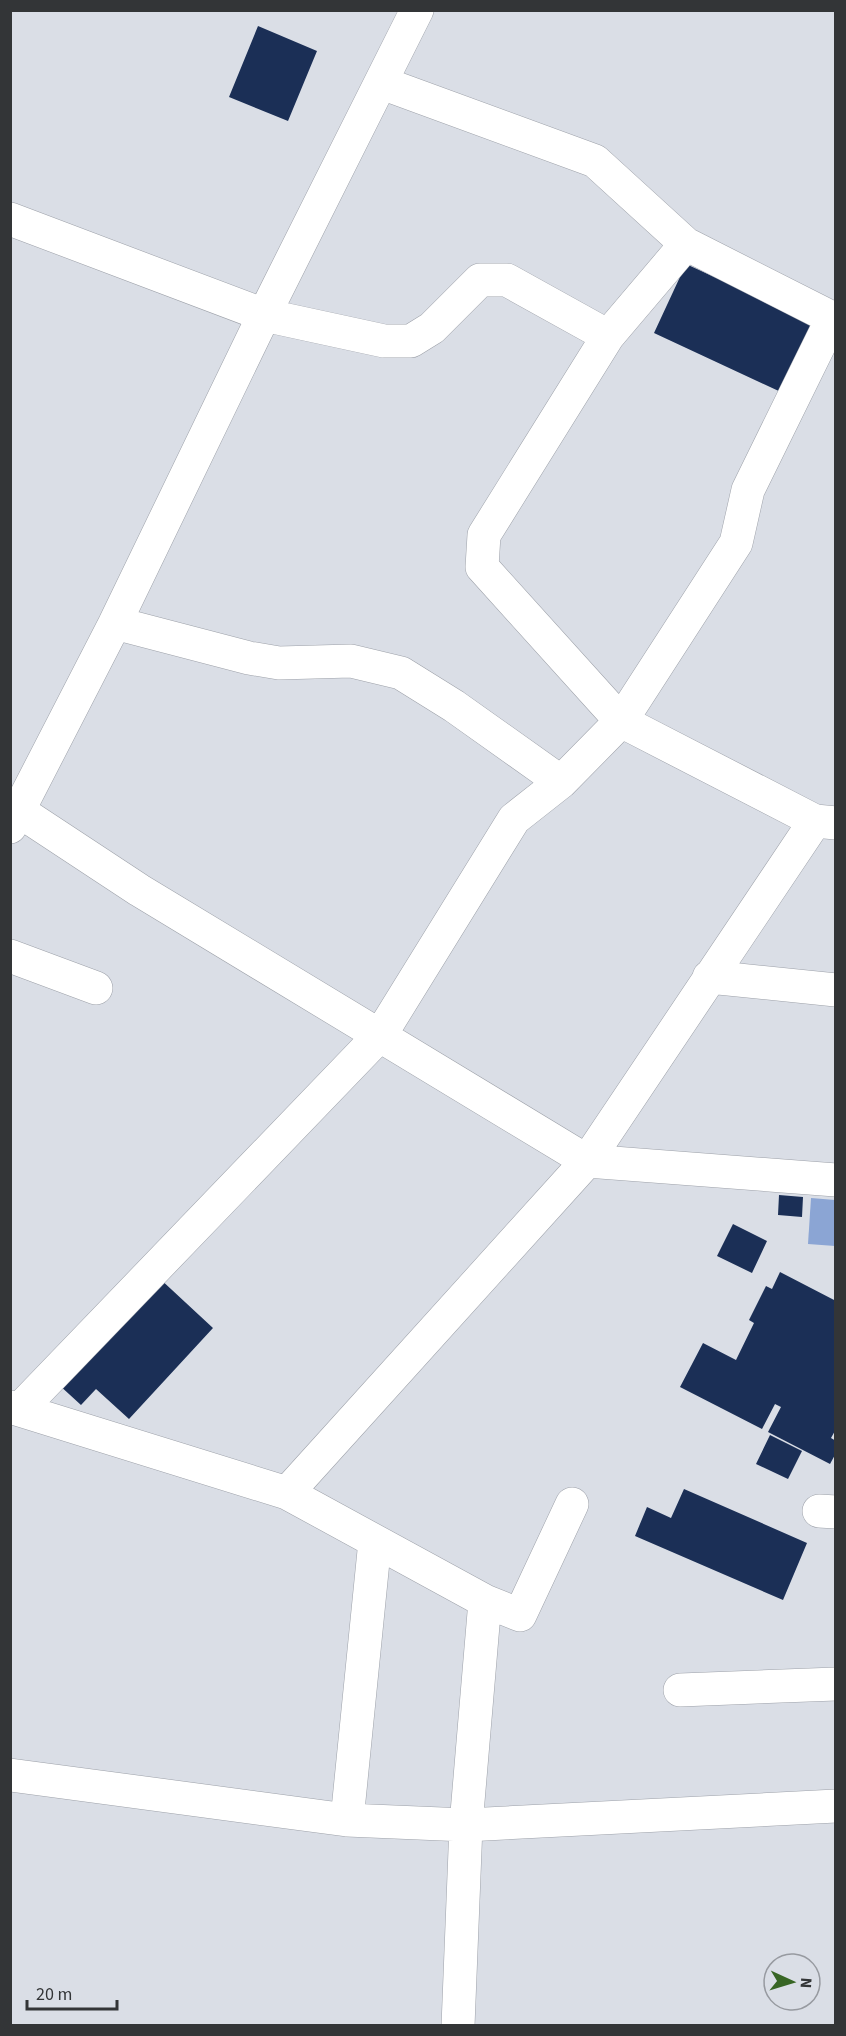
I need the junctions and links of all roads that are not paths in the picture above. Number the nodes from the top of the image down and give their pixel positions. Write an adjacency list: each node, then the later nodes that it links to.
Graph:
1 (417, 10): 2 (street)
2 (382, 83): 4 (street); 5 (street)
3 (10, 219): 5 (street)
4 (686, 244): 6 (street); 7 (street)
5 (264, 315): 7 (street); 8 (street)
6 (834, 319): 9 (street)
7 (608, 336): 9 (street)
8 (115, 623): 10 (street); 11 (street)
9 (621, 721): 10 (street); 12 (street)
10 (561, 782): 17 (street)
11 (13, 814): 17 (street)
12 (825, 822): 14 (street)
13 (10, 956): 15 (street)
14 (709, 977): 16 (street); 18 (street)
15 (96, 988)
16 (836, 990)
17 (381, 1034): 18 (street); 20 (street)
18 (587, 1161): 19 (street); 21 (street)
19 (836, 1180)
20 (15, 1408): 21 (street)
21 (287, 1493): 23 (street)
22 (572, 1504): 24 (street)
23 (375, 1541): 24 (street); 29 (street)
24 (485, 1601): 30 (street)
25 (836, 1684): 26 (street)
26 (680, 1690)
27 (10, 1775): 29 (street)
28 (836, 1806): 30 (street)
29 (346, 1820): 30 (street)
30 (466, 1825): 31 (street)
31 (458, 2025)

